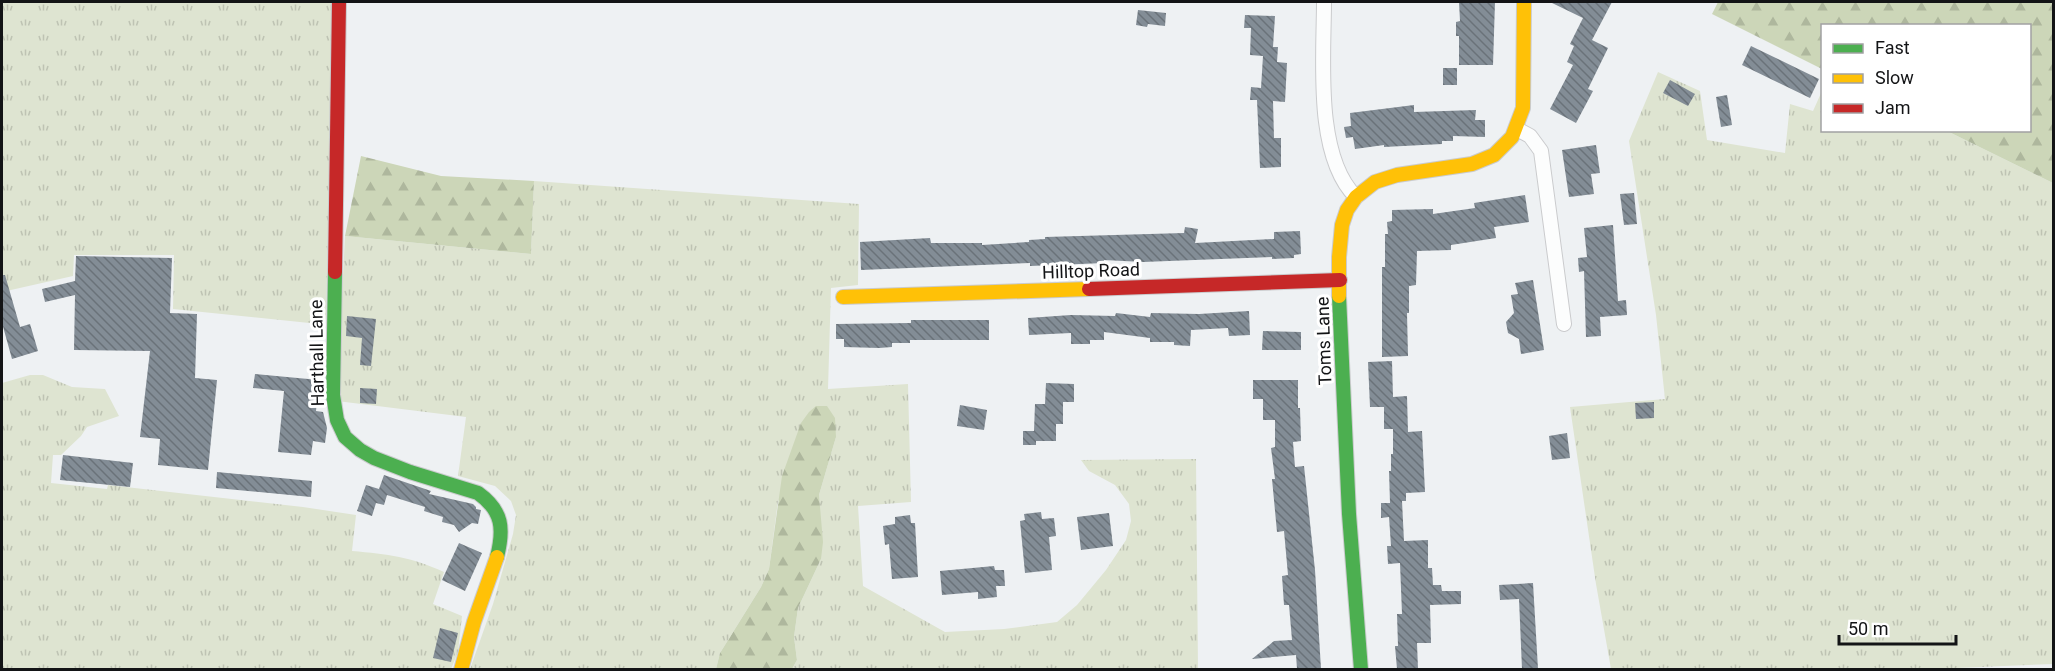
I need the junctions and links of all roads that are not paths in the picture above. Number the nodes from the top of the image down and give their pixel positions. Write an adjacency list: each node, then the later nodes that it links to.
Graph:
1 (339, 2): 9 (street, Harthall Lane)
2 (1324, 2): 5 (street)
3 (1524, 2): 4 (street, Toms Lane)
4 (1517, 129): 5 (street, Toms Lane); 8 (street)
5 (1356, 197): 6 (street, Toms Lane)
6 (1340, 280): 7 (street, Hilltop Road); 10 (street, Toms Lane)
7 (843, 297)
8 (1564, 324)
9 (461, 669)
10 (1361, 669)

